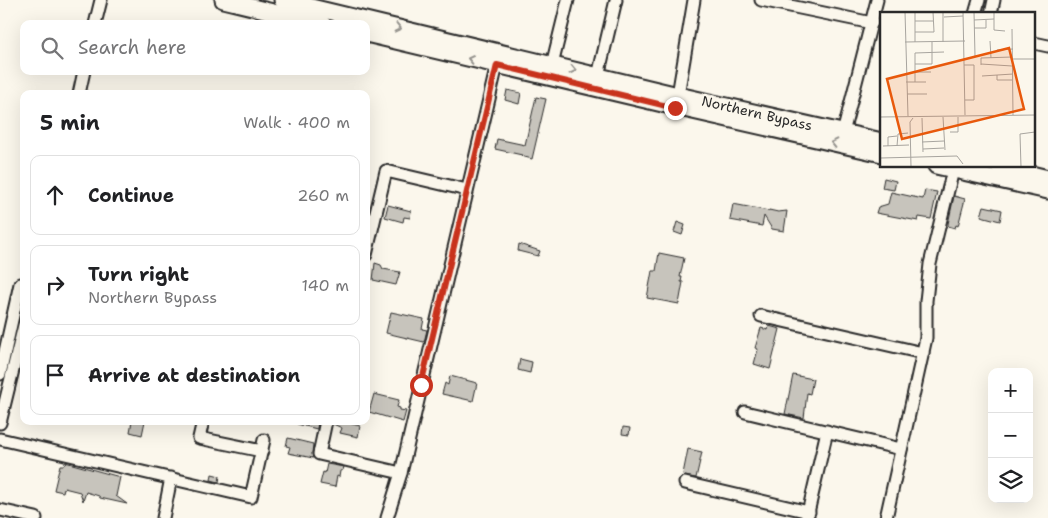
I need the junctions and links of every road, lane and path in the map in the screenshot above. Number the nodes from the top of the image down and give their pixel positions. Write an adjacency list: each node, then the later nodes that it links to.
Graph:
1 (101, 0): 9 (street)
2 (223, 0): 10 (main road)
3 (282, 0): 11 (main road, Northern Bypass, one-way to 11)
4 (568, 0): 16 (street)
5 (616, 0): 18 (street)
6 (694, 0): 20 (street)
7 (760, 0): 13 (street)
8 (877, 0): 13 (street)
9 (96, 20)
10 (307, 20)
11 (365, 20)
12 (370, 21): 16 (main road, Northern Bypass, one-way to 16)
13 (872, 23): 22 (street)
14 (370, 35): 15 (main road, Northern Bypass, one-way to 14)
15 (497, 65): 21 (main road, Northern Bypass); 29 (street)
16 (552, 65): 18 (main road, Northern Bypass, one-way to 18)
17 (83, 75): 19 (street)
18 (598, 76): 20 (main road, Northern Bypass)
19 (80, 90)
20 (678, 95): 21 (main road, Northern Bypass)
21 (793, 128): 22 (main road, Northern Bypass); 24 (main road, Northern Bypass, one-way to 21)
22 (843, 133): 23 (main road, Northern Bypass)
23 (880, 141)
24 (880, 153)
25 (944, 168): 27 (main road)
26 (1006, 168): 28 (main road)
27 (953, 170): 30 (main road); 36 (street)
28 (1048, 178)
29 (467, 190): 31 (street); 45 (street)
30 (1048, 191)
31 (370, 238)
32 (20, 284): 33 (street)
33 (20, 298): 37 (street)
34 (761, 316): 36 (street)
35 (20, 337): 37 (street)
36 (923, 353): 44 (street)
37 (9, 371): 39 (street)
38 (745, 412): 42 (street)
39 (0, 423)
40 (202, 425): 46 (street)
41 (325, 425): 45 (street)
42 (827, 431): 44 (street); 49 (street)
43 (0, 439): 46 (street)
44 (901, 449): 53 (street)
45 (401, 473): 52 (street)
46 (171, 478): 51 (street)
47 (685, 483): 49 (street)
48 (0, 510): 50 (street)
49 (808, 515)
50 (36, 518)
51 (162, 518)
52 (387, 518)
53 (886, 518)

